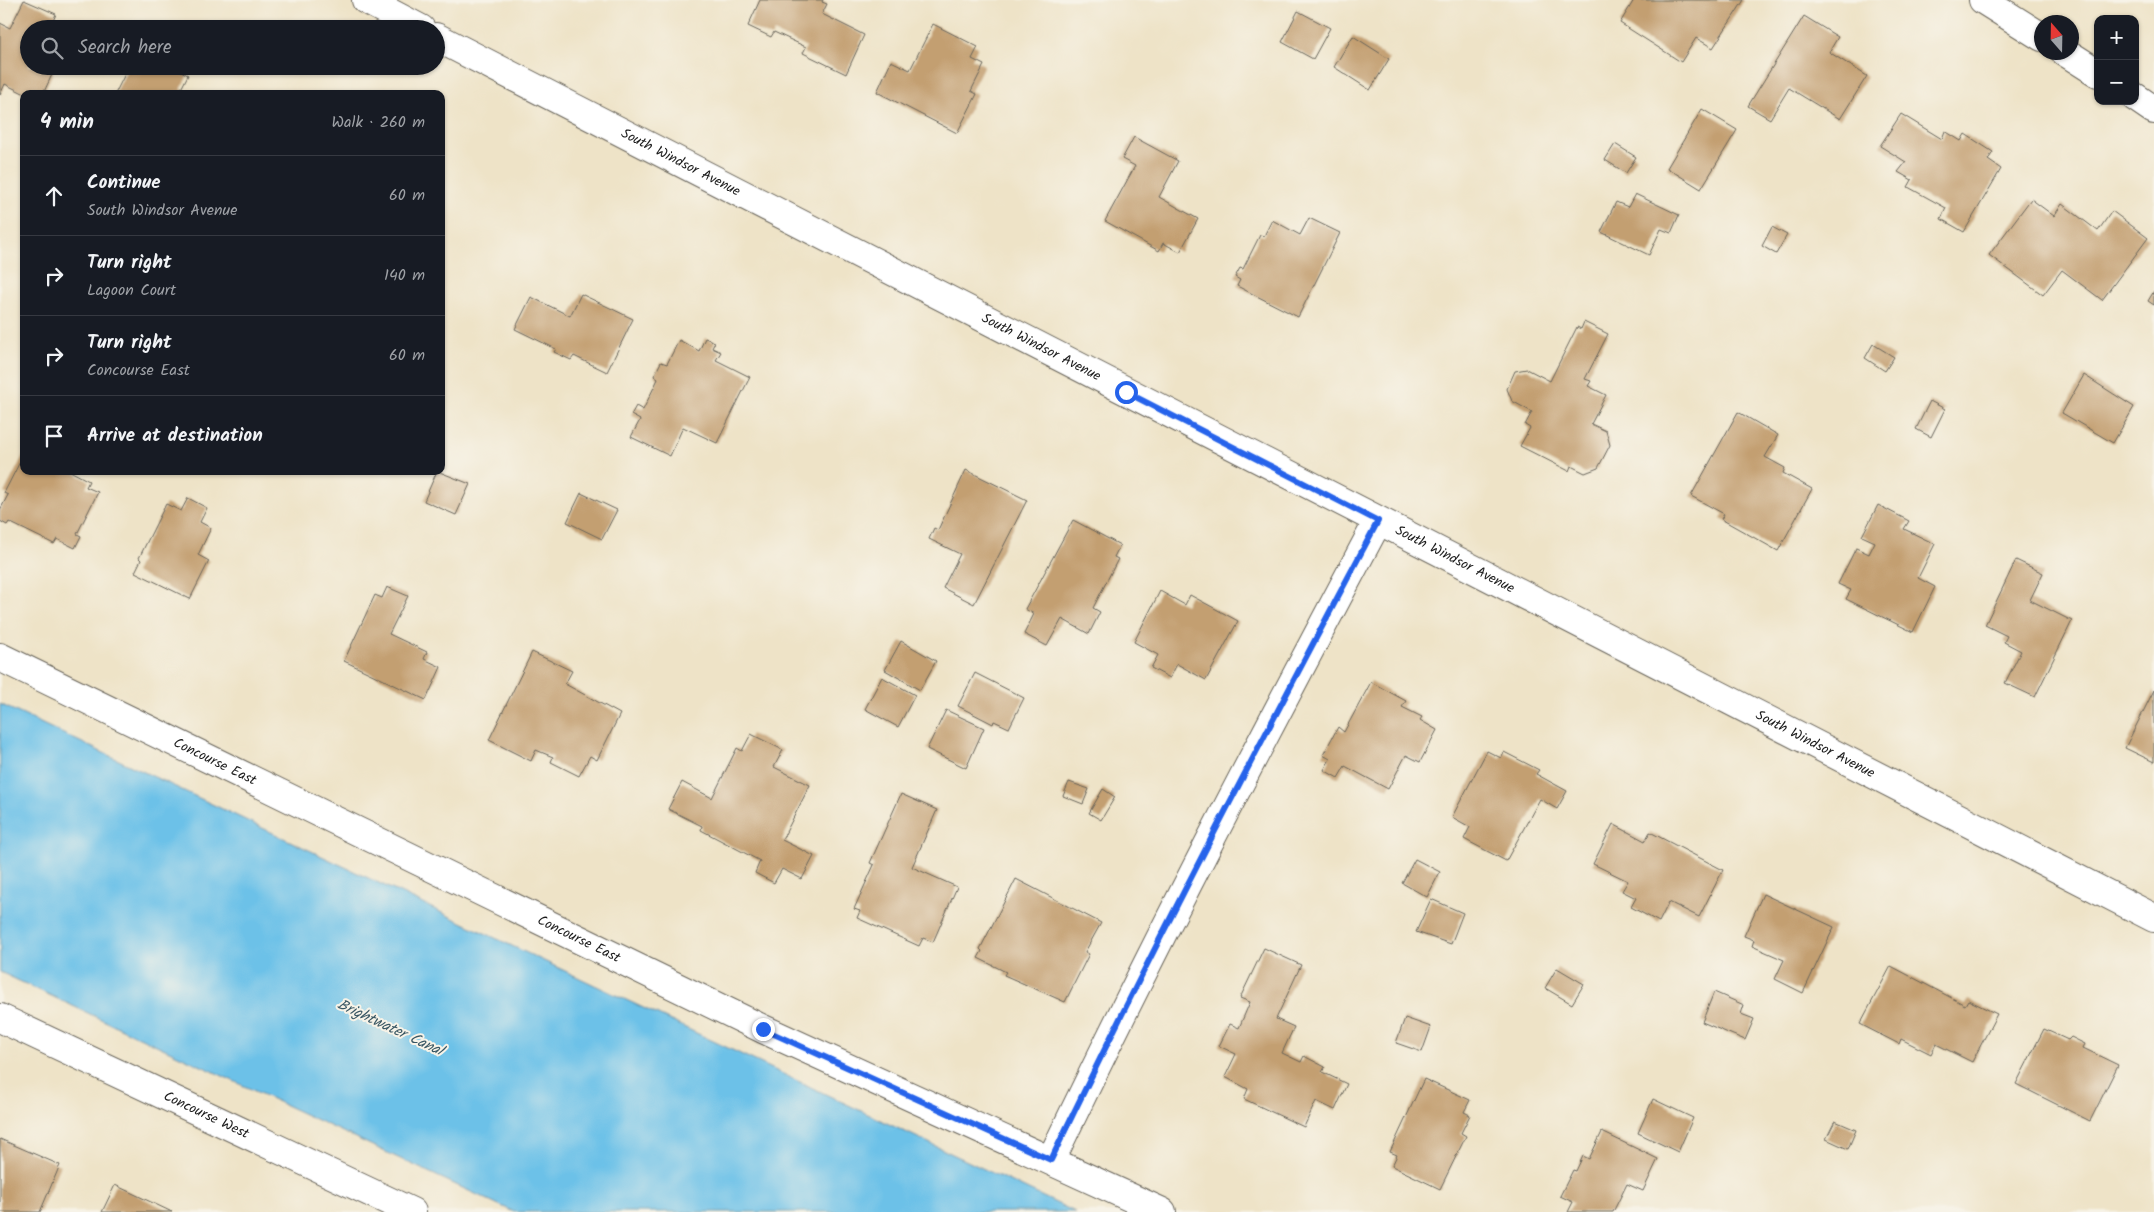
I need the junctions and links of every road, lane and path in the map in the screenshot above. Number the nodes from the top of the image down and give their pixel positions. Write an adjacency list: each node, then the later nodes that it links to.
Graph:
1 (366, 0): 3 (street)
2 (1983, 0): 4 (street)
3 (404, 20)
4 (2034, 32)
5 (445, 41): 10 (street, South Windsor Avenue)
6 (2078, 60): 7 (street)
7 (2094, 70)
8 (2139, 101): 9 (street)
9 (2154, 110)
10 (1378, 521): 12 (street, South Windsor Avenue); 14 (street)
11 (0, 657): 14 (street, Concourse East)
12 (2154, 918)
13 (0, 1018): 15 (street, Concourse West)
14 (1051, 1160): 16 (street, Concourse East)
15 (412, 1212)
16 (1162, 1212)

